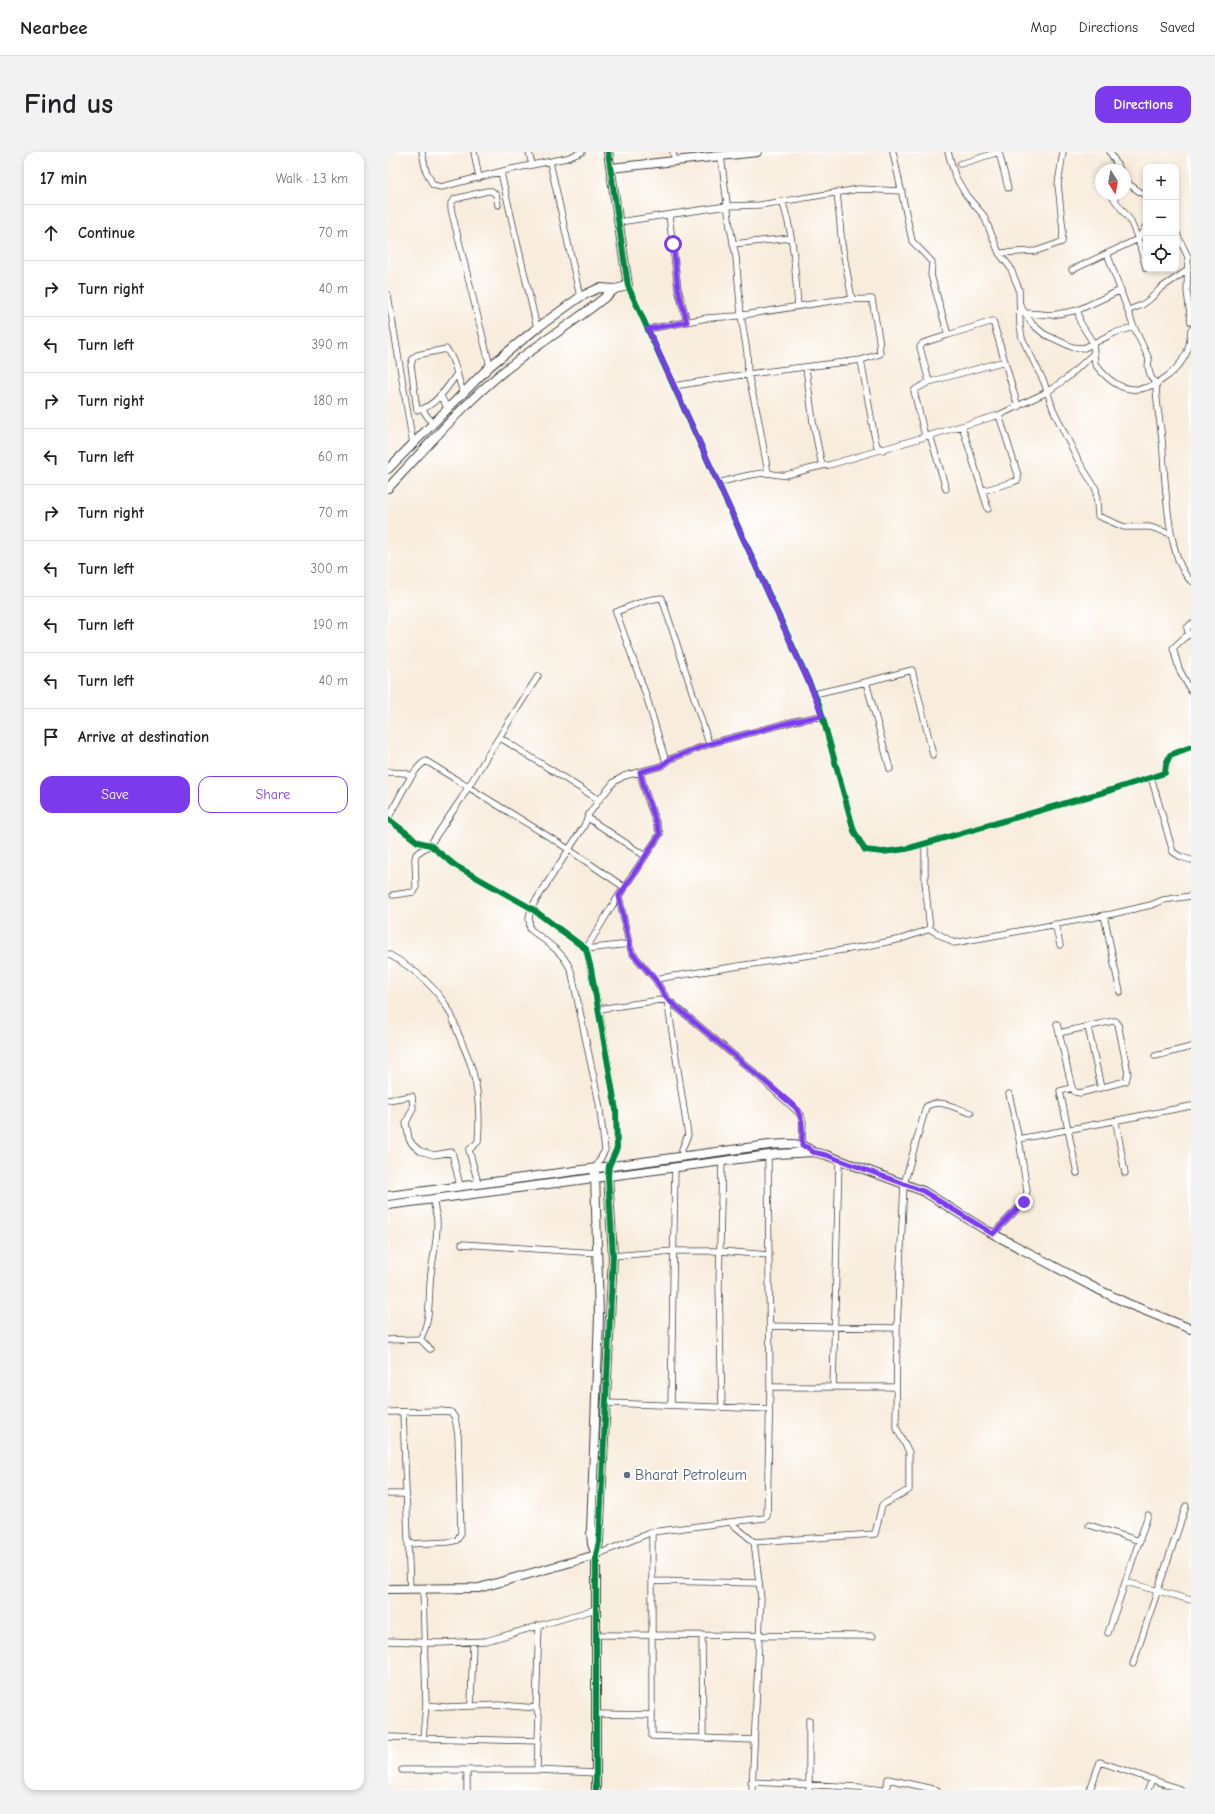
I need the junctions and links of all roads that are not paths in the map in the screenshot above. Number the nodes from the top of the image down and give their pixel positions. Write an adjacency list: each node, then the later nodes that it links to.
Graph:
1 (422, 152): 21 (street)
2 (474, 152): 21 (street)
3 (529, 152): 18 (street)
4 (582, 152): 15 (street)
5 (608, 152): 19 (street)
6 (673, 152): 14 (street)
7 (757, 152): 13 (street)
8 (894, 152): 24 (street)
9 (948, 152): 38 (street)
10 (999, 152): 16 (street); 23 (street)
11 (1063, 152): 38 (street)
12 (1110, 152): 17 (street)
13 (721, 156): 14 (street); 30 (street)
14 (675, 161): 19 (street)
15 (550, 162): 18 (street); 47 (street)
16 (960, 164)
17 (1117, 164)
18 (532, 165): 20 (street)
19 (611, 168): 32 (street)
20 (501, 173): 21 (street); 58 (street)
21 (479, 178)
22 (1131, 186): 26 (street)
23 (1008, 188)
24 (902, 191): 25 (street); 61 (street)
25 (837, 192): 28 (street); 48 (street)
26 (1143, 194)
27 (1114, 200): 36 (street)
28 (782, 201): 30 (street); 35 (street)
29 (498, 206): 68 (street)
30 (727, 206): 31 (street); 37 (street)
31 (669, 215): 32 (street); 55 (street)
32 (619, 222): 43 (street)
33 (1143, 231): 36 (street)
34 (1178, 236): 42 (street)
35 (791, 238): 37 (street); 50 (street)
36 (1138, 239): 39 (street); 40 (street)
37 (733, 244): 54 (street)
38 (999, 253): 49 (street)
39 (1107, 253): 41 (street); 45 (street)
40 (1143, 258)
41 (1072, 270)
42 (1188, 270): 52 (street); 56 (street)
43 (628, 286): 44 (street); 59 (street)
44 (615, 289): 47 (street); 91 (street)
45 (1121, 290): 51 (street); 52 (street)
46 (388, 295): 85 (street)
47 (580, 296): 58 (street)
48 (852, 299): 50 (street); 66 (street)
49 (1019, 304): 53 (street); 76 (street)
50 (798, 306): 54 (street)
51 (1078, 310): 53 (street); 62 (street)
52 (1129, 310): 57 (street)
53 (1026, 314): 62 (street)
54 (741, 315): 55 (street); 70 (street)
55 (687, 322): 59 (street)
56 (1191, 322)
57 (1134, 327): 62 (street); 73 (street)
58 (537, 328): 68 (street)
59 (648, 329): 74 (street)
60 (1191, 330): 65 (street)
61 (948, 335): 67 (street); 72 (street)
62 (1093, 343): 63 (street)
63 (1093, 354): 73 (street); 76 (street)
64 (1191, 357): 65 (street)
65 (1184, 358): 73 (street)
66 (861, 360): 69 (street); 86 (street)
67 (1005, 361): 72 (street); 79 (street)
68 (490, 366): 75 (street)
69 (806, 368): 70 (street); 87 (street)
70 (748, 374): 74 (street); 89 (street)
71 (456, 375): 75 (street); 77 (street); 80 (street)
72 (929, 382): 84 (street)
73 (1156, 384): 95 (street)
74 (674, 386): 90 (street)
75 (462, 392): 78 (street)
76 (1047, 392): 79 (street); 95 (street)
77 (440, 395): 78 (street); 80 (street)
78 (447, 407): 82 (street)
79 (1018, 407): 81 (street)
80 (423, 410): 82 (street)
81 (999, 415): 83 (street); 93 (street)
82 (432, 423): 85 (street)
83 (962, 426): 84 (street); 93 (street)
84 (928, 436): 86 (street); 92 (street)
85 (413, 444): 88 (street)
86 (882, 450): 87 (street)
87 (822, 466): 89 (street)
88 (388, 469)
89 (768, 473): 90 (street)
90 (718, 483): 102 (street)
91 (388, 488)
92 (946, 489)
93 (982, 491): 94 (street)
94 (988, 509)
95 (1171, 534): 96 (street)
96 (1191, 581)
97 (1191, 624): 98 (street)
98 (1190, 635): 101 (street)
99 (538, 676): 104 (street)
100 (866, 682): 102 (street); 107 (street); 109 (street)
101 (1191, 691)
102 (814, 694): 103 (street)
103 (822, 716): 105 (street); 118 (street)
104 (499, 737): 114 (street); 115 (street)
105 (709, 744): 108 (street); 108 (street)
106 (1191, 747): 113 (street)
107 (933, 756)
108 (666, 762): 111 (street)
109 (890, 769)
110 (388, 772): 112 (street)
111 (640, 772): 115 (street); 121 (street)
112 (411, 776): 114 (street); 117 (street)
113 (1152, 777): 118 (street); 122 (street)
114 (467, 788): 119 (street); 120 (street)
115 (599, 800): 116 (street)
116 (588, 818): 120 (street); 121 (street)
117 (388, 819): 119 (street)
118 (925, 844): 130 (street)
119 (430, 845): 124 (street); 127 (street)
120 (569, 850): 123 (street); 127 (street)
121 (645, 856): 123 (street)
122 (1191, 860)
123 (624, 888): 125 (street)
124 (393, 895)
125 (619, 896): 131 (street); 133 (street)
126 (1191, 896): 128 (street)
127 (531, 908): 133 (street); 159 (street)
128 (1104, 915): 129 (street); 136 (street)
129 (1055, 924): 130 (street); 132 (street)
130 (930, 929): 135 (street)
131 (629, 944): 133 (street); 135 (street)
132 (1060, 945)
133 (586, 949): 138 (street)
134 (388, 954): 165 (street)
135 (655, 979): 137 (street)
136 (1120, 992)
137 (667, 999): 138 (street); 153 (street); 155 (street)
138 (599, 1009): 158 (street)
139 (1058, 1024): 141 (street)
140 (1088, 1027): 141 (street); 145 (street); 145 (street)
141 (1060, 1033): 144 (street)
142 (1191, 1048): 143 (street)
143 (1155, 1056)
144 (1072, 1088): 145 (street); 151 (street)
145 (1101, 1088)
146 (1009, 1094): 152 (street)
147 (388, 1100): 167 (street)
148 (1191, 1106): 150 (street)
149 (971, 1113): 166 (street)
150 (1116, 1122): 151 (street); 161 (street)
151 (1069, 1130): 152 (street); 162 (street)
152 (1019, 1139): 171 (street)
153 (801, 1149): 154 (street); 155 (street); 157 (street)
154 (768, 1155): 156 (street); 176 (street)
155 (682, 1156): 158 (street)
156 (722, 1161): 160 (street); 173 (street)
157 (839, 1161): 166 (street); 179 (street)
158 (609, 1166): 159 (street); 163 (street)
159 (596, 1167): 164 (street); 165 (street)
160 (675, 1167): 163 (street); 174 (street)
161 (1125, 1173)
162 (1077, 1174)
163 (608, 1176): 164 (street); 177 (street)
164 (594, 1178): 169 (street); 175 (street)
165 (478, 1183): 167 (street)
166 (904, 1184): 171 (street); 180 (street)
167 (460, 1186): 168 (street)
168 (388, 1196)
169 (433, 1199): 170 (street); 182 (street)
170 (388, 1205)
171 (993, 1234): 181 (street)
172 (462, 1244): 175 (street)
173 (720, 1250): 174 (street); 176 (street); 191 (street)
174 (673, 1251): 177 (street); 190 (street)
175 (598, 1253): 188 (street)
176 (769, 1255): 178 (street)
177 (613, 1256): 189 (street)
178 (770, 1326): 179 (street); 185 (street)
179 (835, 1327): 180 (street); 186 (street)
180 (897, 1328): 187 (street)
181 (1191, 1329)
182 (420, 1339): 183 (street); 184 (street)
183 (388, 1340)
184 (430, 1349)
185 (770, 1387): 186 (street); 192 (street)
186 (833, 1387): 187 (street)
187 (896, 1387): 203 (street)
188 (596, 1403): 189 (street); 205 (street)
189 (607, 1403): 190 (street); 205 (street)
190 (671, 1405): 191 (street)
191 (722, 1407): 192 (street)
192 (769, 1409): 199 (street)
193 (388, 1412): 194 (street)
194 (403, 1412): 196 (street); 204 (street)
195 (388, 1494): 196 (street)
196 (405, 1494): 204 (street)
197 (1186, 1506): 212 (street)
198 (1148, 1515): 202 (street)
199 (730, 1522): 201 (street); 203 (street)
200 (1089, 1525): 202 (street)
201 (652, 1532): 205 (street); 206 (street)
202 (1140, 1541): 207 (street)
203 (754, 1542): 208 (street)
204 (409, 1544): 210 (street)
205 (596, 1555): 211 (street); 214 (street)
206 (652, 1581): 208 (street); 218 (street)
207 (1126, 1582): 212 (street); 216 (street)
208 (759, 1583): 220 (street)
209 (388, 1589): 210 (street)
210 (410, 1589): 211 (street)
211 (423, 1589): 223 (street)
212 (1157, 1590): 213 (street); 225 (street)
213 (1191, 1600)
214 (596, 1609): 215 (street); 217 (street)
215 (539, 1625): 224 (street); 228 (street)
216 (1108, 1633)
217 (596, 1635): 218 (street); 229 (street)
218 (652, 1635): 219 (street); 230 (street)
219 (702, 1635): 220 (street); 234 (street)
220 (760, 1635): 221 (street); 235 (street)
221 (873, 1636)
222 (388, 1641): 223 (street)
223 (424, 1642): 224 (street); 226 (street)
224 (473, 1642): 227 (street)
225 (1133, 1664)
226 (426, 1705): 227 (street); 233 (street)
227 (471, 1705): 228 (street)
228 (536, 1708): 236 (street)
229 (596, 1714): 230 (street); 240 (street)
230 (652, 1716): 234 (street)
231 (809, 1720): 243 (street)
232 (388, 1737): 233 (street)
233 (423, 1738): 236 (street)
234 (702, 1738): 235 (street)
235 (754, 1740): 242 (street)
236 (538, 1741): 238 (street)
237 (402, 1770): 239 (street)
238 (537, 1770): 239 (street); 240 (street)
239 (467, 1771): 244 (street)
240 (596, 1773): 245 (street)
241 (1152, 1779): 250 (street); 251 (street); 252 (street)
242 (752, 1782): 243 (street); 246 (street)
243 (809, 1788): 247 (street)
244 (467, 1790)
245 (596, 1790)
246 (752, 1790)
247 (883, 1790)
248 (886, 1790): 249 (street)
249 (937, 1790)
250 (1090, 1790)
251 (1148, 1790)
252 (1183, 1790)

